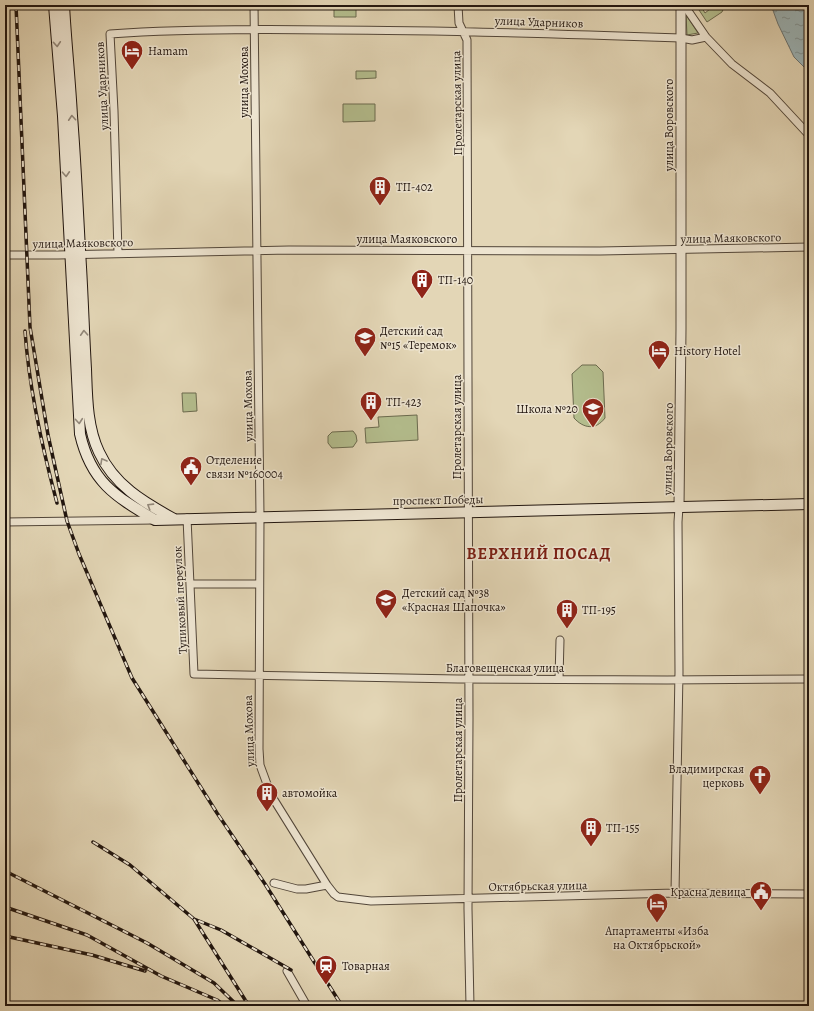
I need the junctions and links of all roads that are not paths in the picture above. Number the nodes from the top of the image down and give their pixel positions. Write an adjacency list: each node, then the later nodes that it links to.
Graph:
1 (54, 5): 18 (main road, one-way to 18)
2 (64, 5): 18 (main road, one-way to 2)
3 (254, 5): 7 (street, улица Мохова)
4 (458, 5): 8 (street, Пролетарская улица)
5 (681, 5): 10 (street, улица Воровского)
6 (684, 5): 9 (street)
7 (255, 29): 8 (street, улица Ударников); 15 (street, улица Мохова); 16 (street, улица Ударников)
8 (463, 31): 10 (street, улица Ударников); 13 (street, Пролетарская улица)
9 (706, 37): 10 (street, улица Ударников); 11 (street)
10 (681, 38): 14 (street, улица Воровского)
11 (809, 135)
12 (809, 247): 14 (street, улица Маяковского)
13 (468, 250): 14 (street, улица Маяковского); 15 (street, улица Маяковского); 21 (street, Пролетарская улица)
14 (681, 250): 20 (street, улица Воровского)
15 (257, 251): 16 (street, улица Маяковского); 22 (street, улица Мохова)
16 (118, 253): 18 (street, улица Маяковского)
17 (5, 255): 18 (street, улица Маяковского)
18 (75, 255): 24 (main road, one-way to 18); 25 (main road, one-way to 25)
19 (809, 504): 20 (main road, проспект Победы)
20 (679, 507): 21 (main road, проспект Победы); 35 (street, улица Воровского)
21 (469, 512): 22 (main road, проспект Победы); 32 (street, Пролетарская улица)
22 (260, 516): 23 (main road, проспект Победы); 28 (street, улица Мохова)
23 (187, 518): 24 (main road, проспект Победы); 27 (street, Тупиковый переулок)
24 (174, 519): 25 (main road, проспект Победы)
25 (155, 520): 26 (street, проспект Победы)
26 (5, 522)
27 (190, 584): 28 (street); 30 (street, Тупиковый переулок)
28 (259, 584): 31 (street, улица Мохова)
29 (560, 640): 33 (street)
30 (201, 674): 31 (street, Благовещенская улица)
31 (258, 674): 32 (street, Благовещенская улица); 37 (street, улица Мохова)
32 (469, 679): 33 (street, Благовещенская улица); 40 (street, Пролетарская улица)
33 (559, 679): 35 (street, Благовещенская улица)
34 (809, 679): 35 (street, Благовещенская улица)
35 (679, 680): 38 (street, улица Воровского)
36 (274, 883): 37 (street)
37 (327, 886): 40 (street, Октябрьская улица)
38 (675, 893): 39 (street, Октябрьская улица); 40 (street, Октябрьская улица)
39 (809, 894)
40 (468, 898): 43 (street, Пролетарская улица)
41 (287, 971): 42 (street)
42 (307, 1006)
43 (470, 1006)

